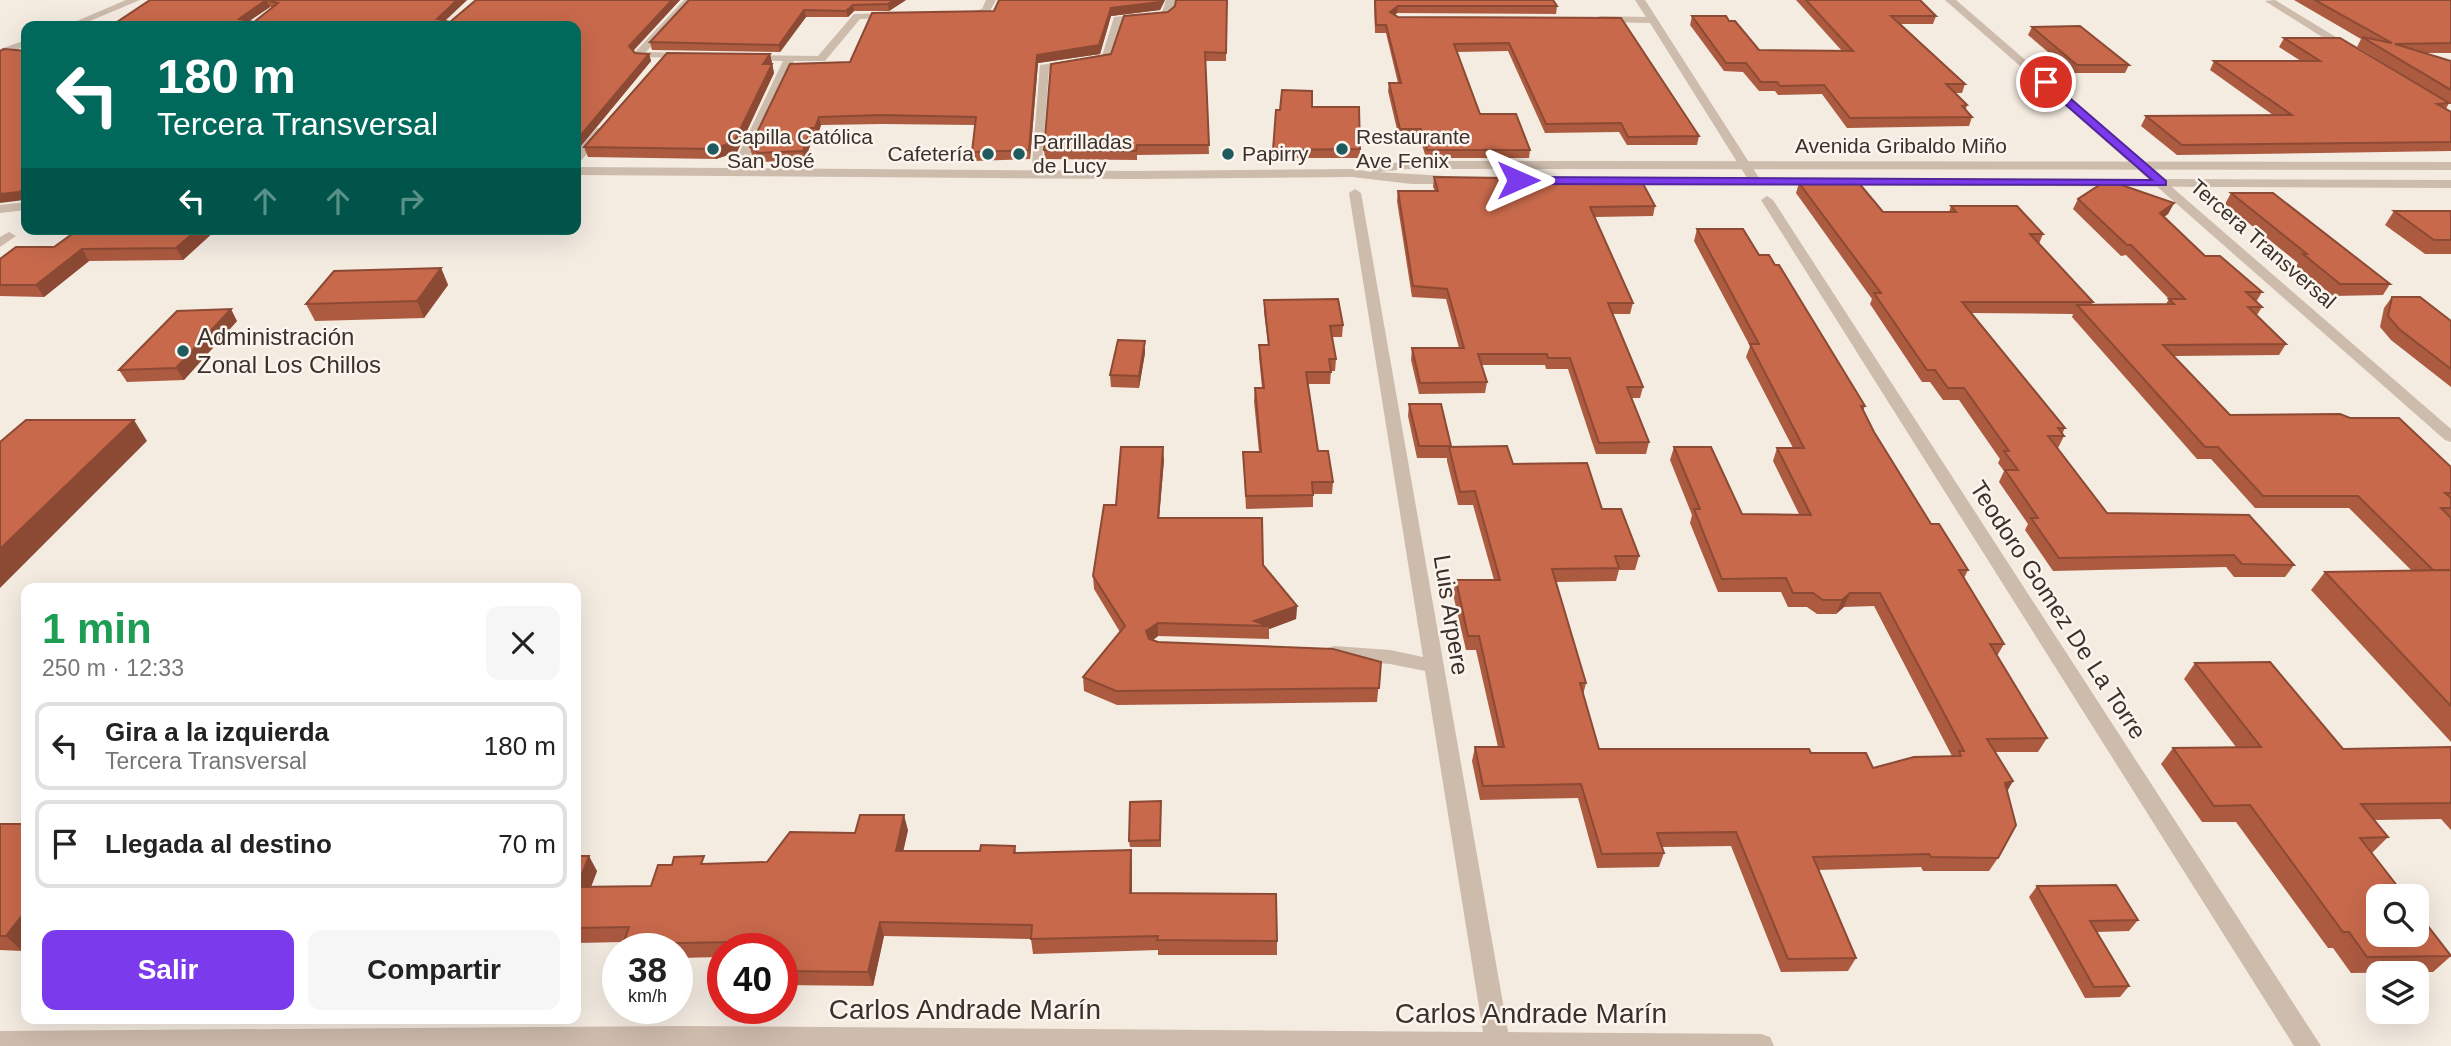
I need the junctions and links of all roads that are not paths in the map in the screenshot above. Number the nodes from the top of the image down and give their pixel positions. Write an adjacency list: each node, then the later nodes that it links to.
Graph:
1 (135, 0): 9 (street)
2 (150, 0): 9 (street)
3 (689, 0): 17 (street)
4 (990, 0): 11 (street)
5 (1171, 0): 31 (street)
6 (1640, 0): 13 (street)
7 (1950, 0): 26 (street, Tercera Transversal)
8 (2270, 1): 20 (street)
9 (108, 11): 14 (street)
10 (910, 16): 21 (street)
11 (950, 16)
12 (1585, 19): 13 (street)
13 (1652, 20): 25 (street)
14 (83, 21)
15 (21, 45): 16 (street)
16 (0, 53)
17 (665, 56): 18 (street); 22 (street)
18 (707, 57)
19 (734, 57): 21 (street)
20 (2360, 57)
21 (790, 58): 29 (street)
22 (656, 66)
23 (611, 117): 24 (street)
24 (581, 153)
25 (1745, 165): 26 (street, Avenida Gribaldo Miño); 30 (street, Avenida Gribaldo Miño); 34 (street)
26 (2143, 166): 27 (street, Avenida Gribaldo Miño); 35 (street, Tercera Transversal)
27 (2451, 166)
28 (581, 171): 29 (street, Avenida Gribaldo Miño)
29 (736, 172): 31 (street, Avenida Gribaldo Miño)
30 (1352, 173): 31 (street, Avenida Gribaldo Miño); 32 (street, Avenida Gribaldo Miño)
31 (1035, 174)
32 (1467, 180)
33 (1604, 181): 34 (street, Avenida Gribaldo Miño)
34 (1755, 181): 35 (street, Avenida Gribaldo Miño)
35 (2162, 183): 36 (street, Avenida Gribaldo Miño); 41 (street, Tercera Transversal)
36 (2451, 184)
37 (1355, 193): 43 (street, Luis Arpere)
38 (1767, 200): 48 (street, Teodoro Gomez De La Torre)
39 (21, 207): 40 (street)
40 (0, 209)
41 (2451, 437)
42 (1312, 651): 43 (street)
43 (1434, 666): 46 (street, Luis Arpere)
44 (681, 1042): 45 (street, Carlos Andrade Marín); 46 (street, Carlos Andrade Marín)
45 (0, 1043)
46 (1498, 1045): 47 (street, Carlos Andrade Marín)
47 (1761, 1046)
48 (2308, 1046)

